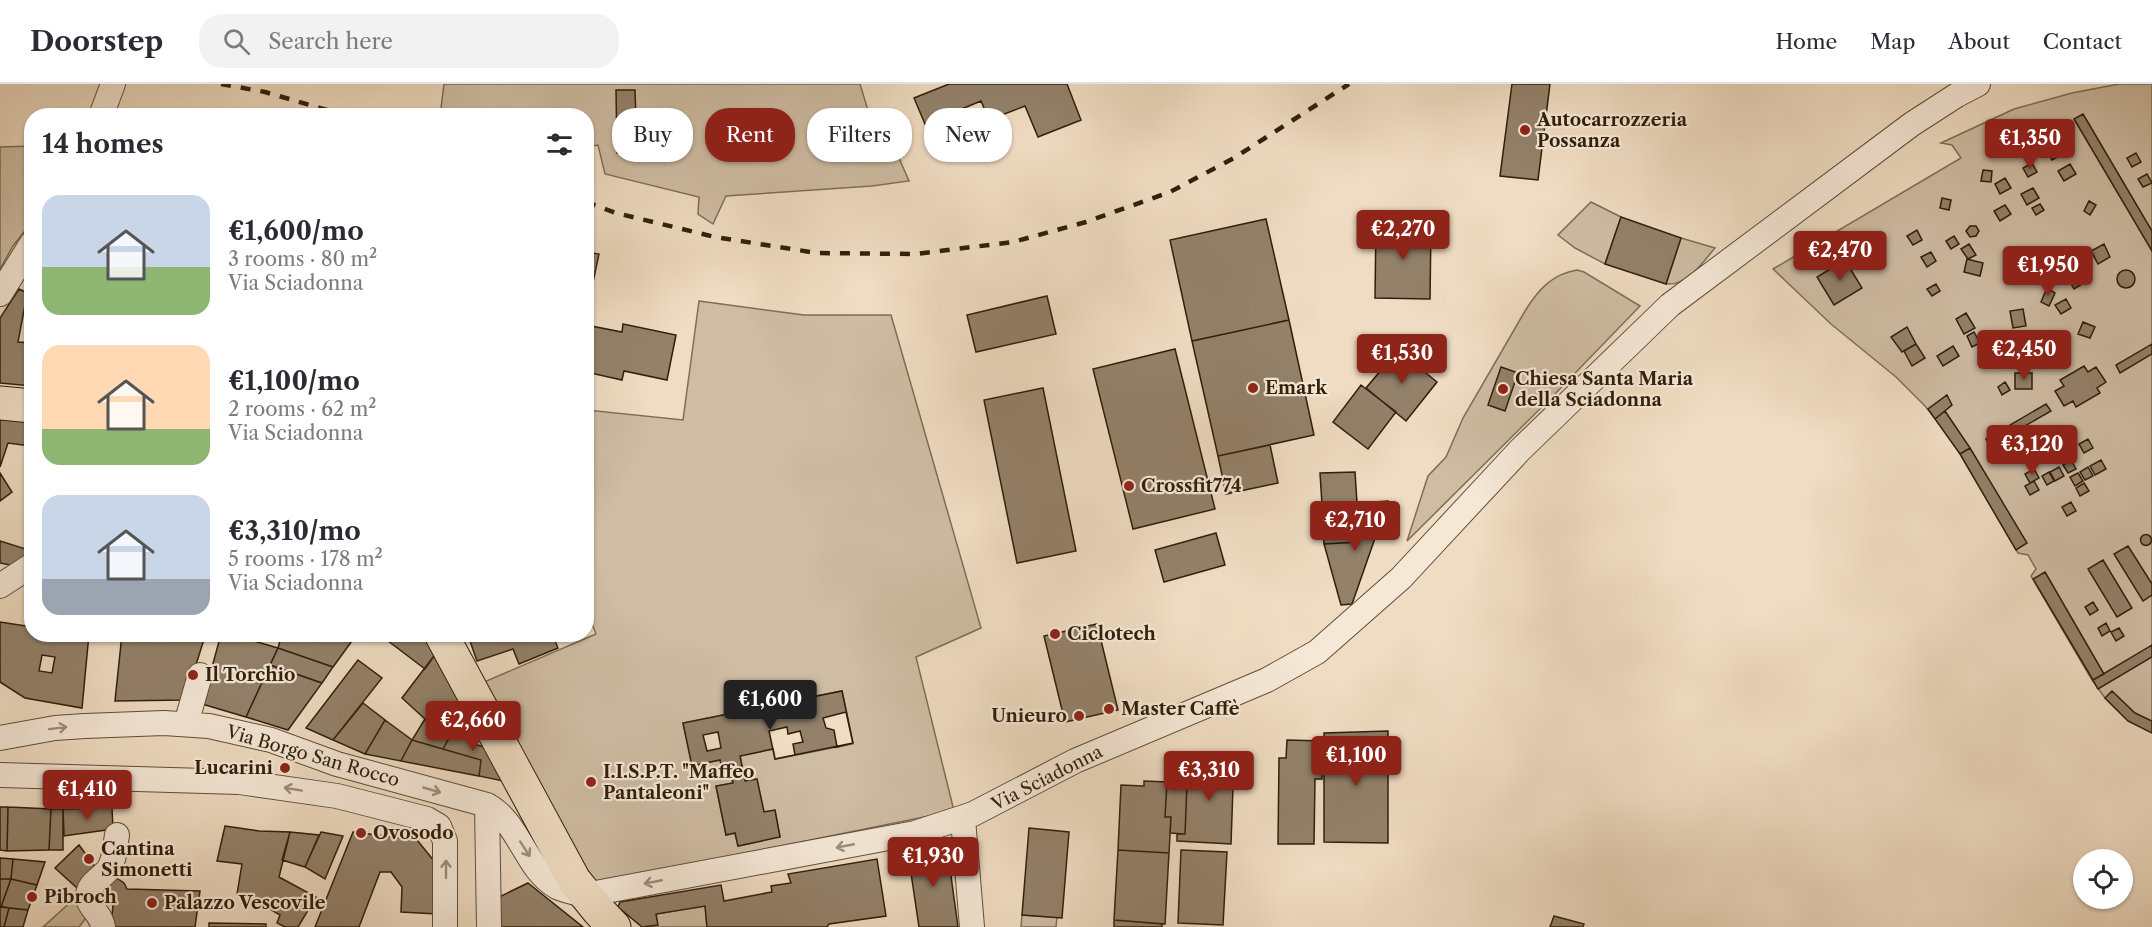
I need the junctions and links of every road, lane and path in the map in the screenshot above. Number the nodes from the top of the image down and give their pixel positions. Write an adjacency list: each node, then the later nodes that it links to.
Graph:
1 (113, 84): 3 (street)
2 (1978, 84): 18 (street, Via Sciadonna)
3 (104, 108)
4 (24, 256): 5 (street)
5 (0, 294)
6 (0, 403): 7 (main road)
7 (24, 405)
8 (24, 570): 9 (street)
9 (0, 586)
10 (445, 642): 20 (main road)
11 (200, 675): 13 (street)
12 (0, 720): 14 (street)
13 (186, 724): 14 (street, Via Borgo San Rocco, one-way to 13); 17 (street, Via Borgo San Rocco, one-way to 17)
14 (24, 734): 15 (street, Via Borgo San Rocco)
15 (0, 738)
16 (0, 775): 22 (street, one-way to 16)
17 (487, 805): 20 (street, Via Borgo San Rocco, one-way to 20); 23 (street)
18 (963, 819): 20 (street, Via Sciadonna, one-way to 20); 25 (street)
19 (117, 835): 21 (street)
20 (585, 895): 24 (main road)
21 (103, 927)
22 (445, 927)
23 (489, 927)
24 (615, 927)
25 (972, 927)

